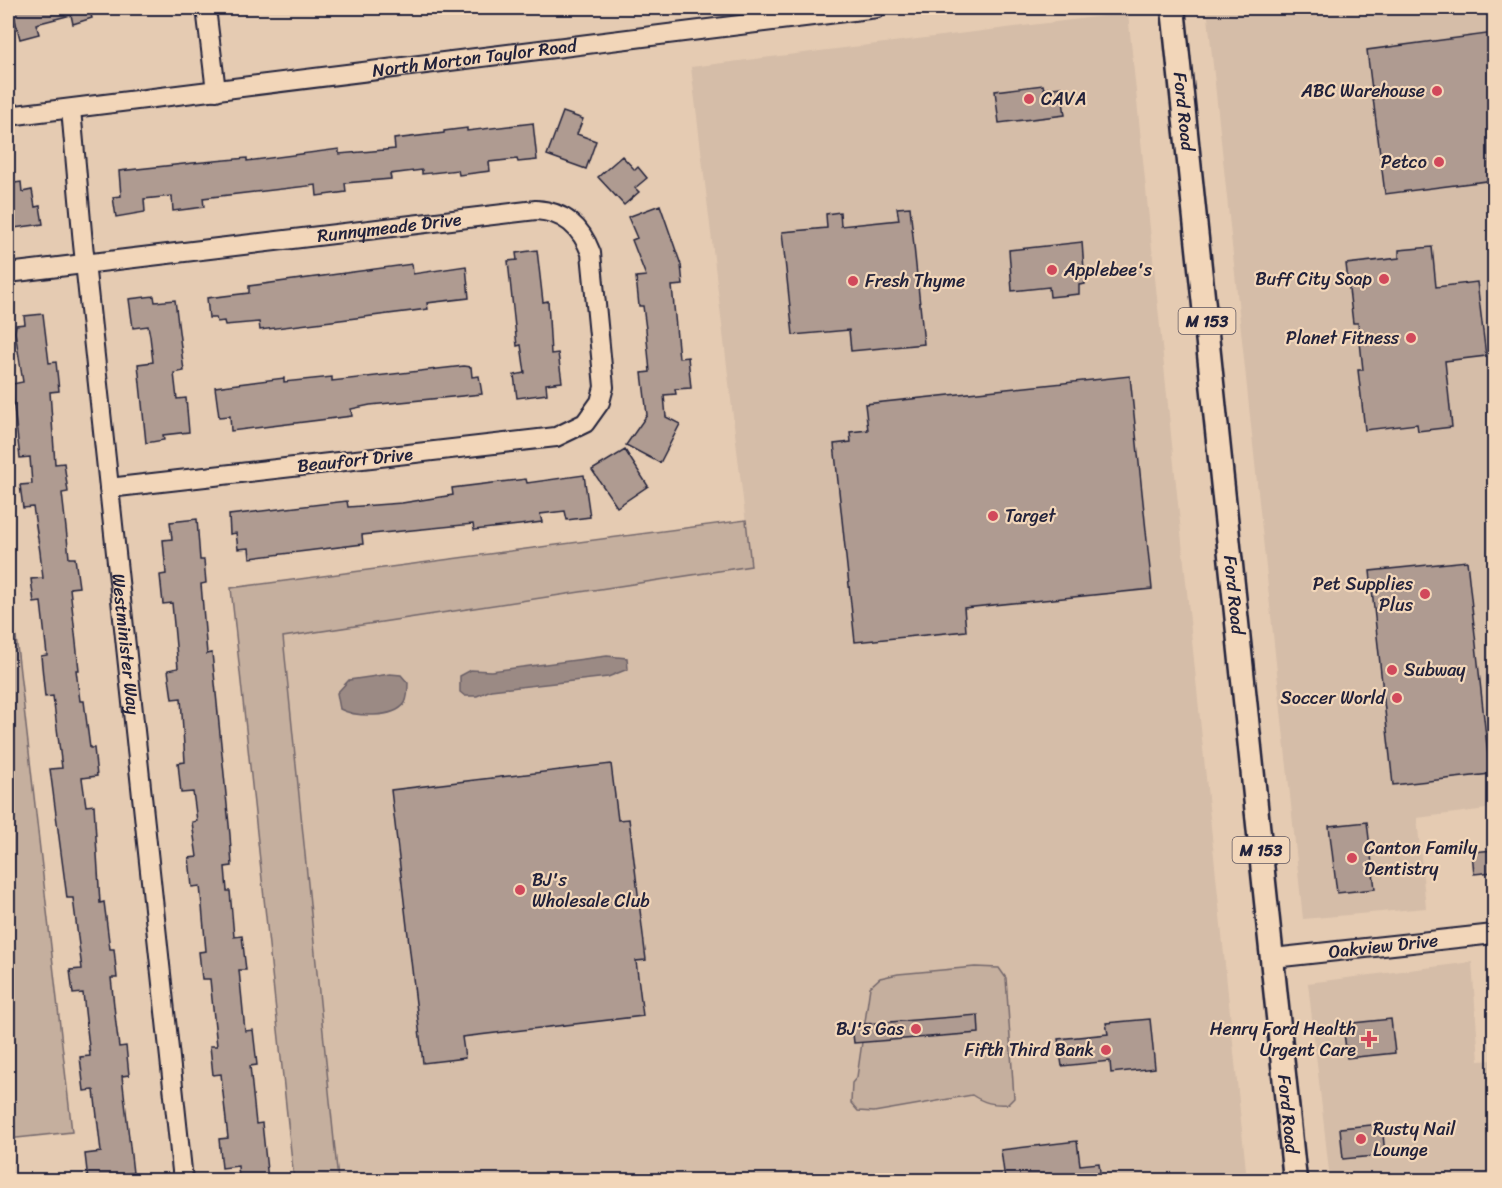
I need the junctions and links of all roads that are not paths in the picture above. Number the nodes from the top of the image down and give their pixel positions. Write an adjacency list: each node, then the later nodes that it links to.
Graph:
1 (206, 8): 4 (street)
2 (877, 8): 4 (street, North Morton Taylor Road)
3 (1173, 8): 12 (main road, Ford Road / M 153)
4 (216, 91): 5 (street, North Morton Taylor Road)
5 (71, 109): 6 (street, North Morton Taylor Road); 7 (street, Westminister Way)
6 (8, 116)
7 (85, 263): 8 (street, Runnymeade Drive); 9 (street, Runnymeade Drive); 10 (street, Westminister Way)
8 (8, 273)
9 (594, 413): 10 (street, Beaufort Drive)
10 (109, 488): 13 (street, Westminister Way)
11 (1494, 934): 12 (street, Oakview Drive)
12 (1274, 958): 14 (main road, Ford Road / M 153)
13 (183, 1180)
14 (1295, 1180)

